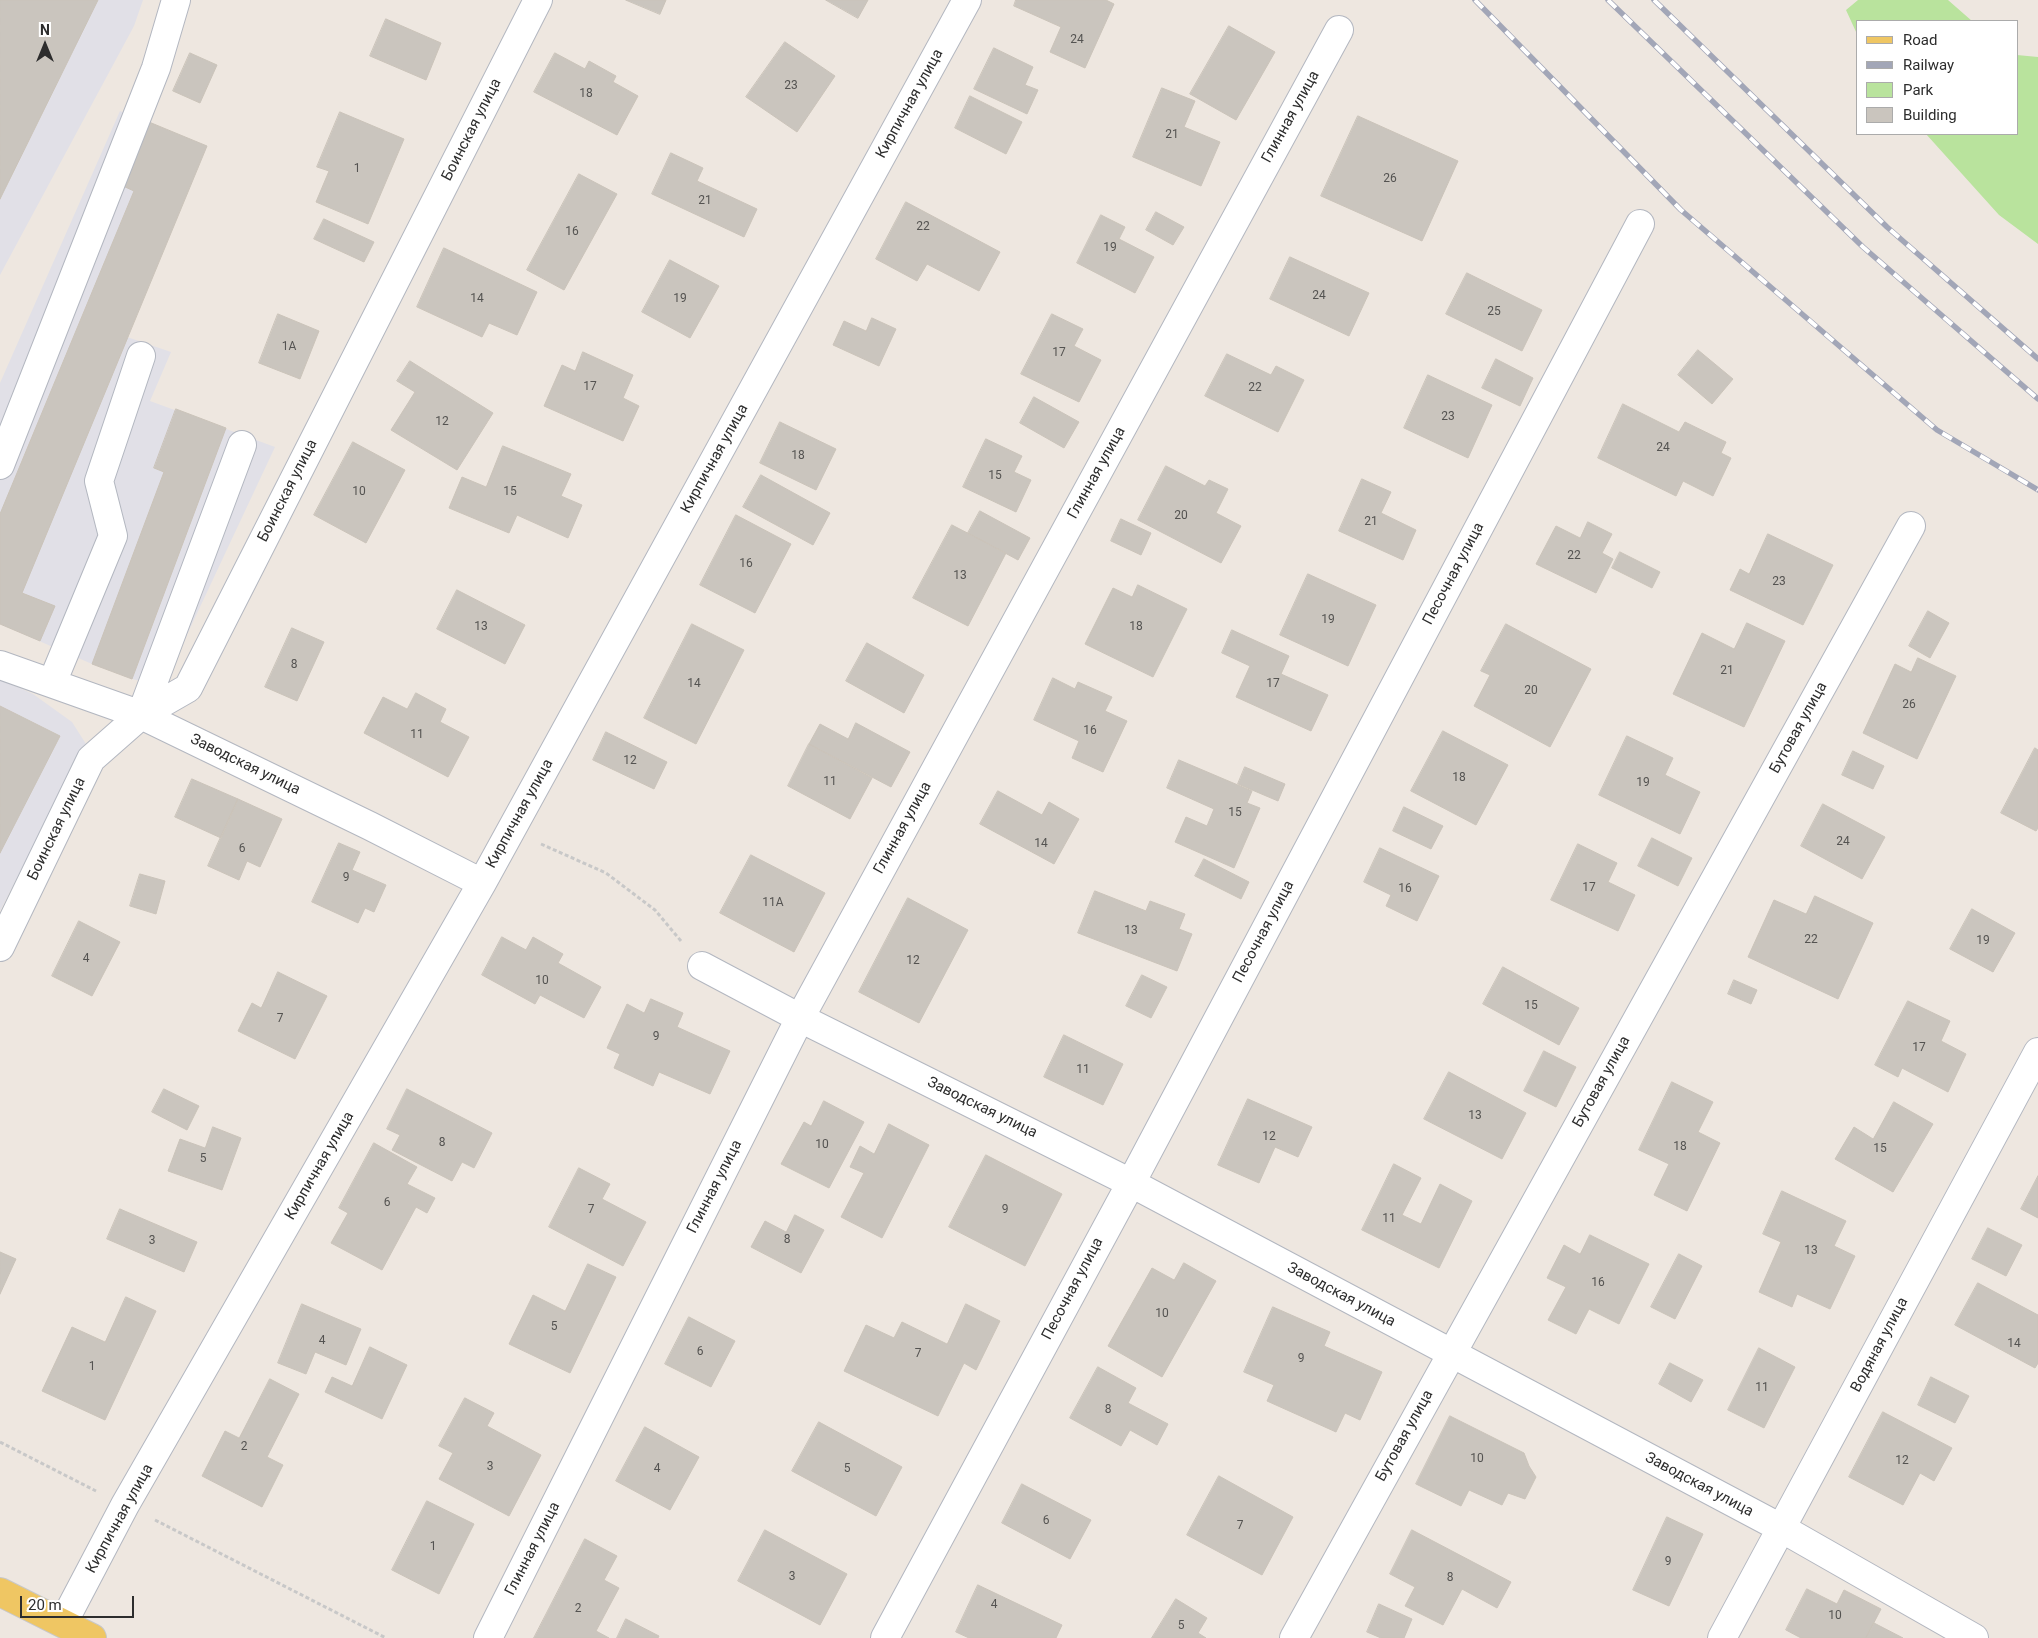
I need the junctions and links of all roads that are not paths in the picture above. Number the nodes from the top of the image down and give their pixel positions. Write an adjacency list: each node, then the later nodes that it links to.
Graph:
1 (176, 0): 8 (street)
2 (538, 0): 12 (street, Боинская улица)
3 (967, 0): 13 (street, Кирпичная улица)
4 (1339, 30): 16 (street, Глинная улица)
5 (1640, 224): 18 (street, Песочная улица)
6 (142, 356): 11 (street)
7 (242, 445): 12 (street)
8 (0, 464)
9 (1911, 526): 19 (street, Бутовая улица)
10 (0, 665): 11 (street, Заводская улица)
11 (52, 684): 12 (street, Заводская улица)
12 (141, 715): 13 (street, Заводская улица); 14 (street, Боинская улица)
13 (482, 883): 22 (street, Кирпичная улица)
14 (0, 947)
15 (702, 966): 16 (street, Заводская улица)
16 (800, 1018): 18 (street, Заводская улица); 24 (street, Глинная улица)
17 (2038, 1052): 20 (street, Водяная улица)
18 (1130, 1183): 19 (street, Заводская улица); 25 (street, Песочная улица)
19 (1451, 1353): 20 (street, Заводская улица); 26 (street, Бутовая улица)
20 (1781, 1528): 27 (street, Водяная улица); 28 (street, Заводская улица)
21 (0, 1592): 22 (main road)
22 (63, 1623): 23 (main road)
23 (92, 1638)
24 (488, 1638)
25 (885, 1638)
26 (1294, 1638)
27 (1722, 1638)
28 (1974, 1638)

